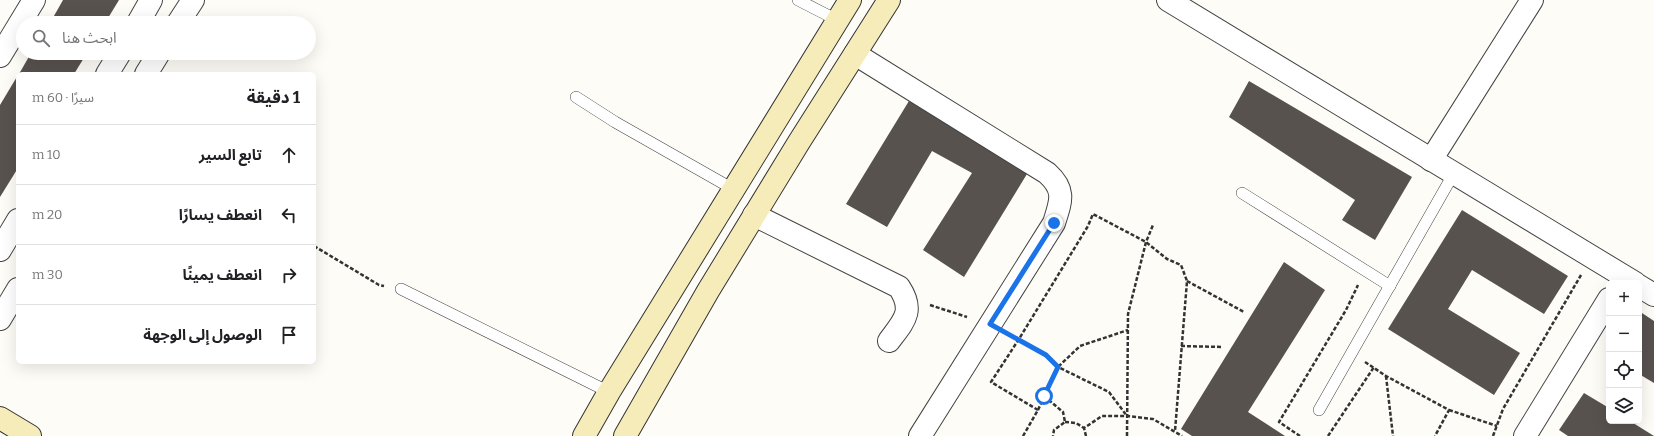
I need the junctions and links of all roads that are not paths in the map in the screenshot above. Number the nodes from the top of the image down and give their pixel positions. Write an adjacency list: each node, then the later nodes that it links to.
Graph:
1 (34, 0): 9 (street)
2 (151, 0): 10 (street)
3 (193, 0): 11 (street)
4 (798, 0): 12 (lane)
5 (850, 0): 12 (street)
6 (889, 0): 14 (street)
7 (1168, 0): 21 (street)
8 (1532, 0): 21 (street)
9 (24, 16)
10 (142, 16)
11 (183, 16)
12 (837, 20): 23 (street)
13 (16, 30): 15 (street)
14 (855, 54): 25 (street); 43 (street)
15 (0, 56)
16 (116, 60): 18 (street)
17 (155, 60): 19 (street)
18 (108, 72)
19 (147, 72)
20 (576, 97): 23 (lane)
21 (1431, 160): 22 (street)
22 (1454, 173): 28 (street); 29 (lane)
23 (733, 188): 37 (street)
24 (1242, 193): 29 (lane)
25 (754, 215): 36 (street); 40 (street)
26 (16, 223): 27 (street)
27 (0, 250)
28 (1626, 280)
29 (1390, 286): 38 (lane)
30 (401, 289): 37 (lane)
31 (1642, 289): 33 (street)
32 (16, 292): 35 (street)
33 (1654, 295)
34 (1606, 304): 44 (street)
35 (0, 319)
36 (889, 341)
37 (609, 392): 42 (street)
38 (1318, 410)
39 (0, 418): 41 (street)
40 (631, 434)
41 (30, 436)
42 (584, 436)
43 (920, 436)
44 (1525, 436)

